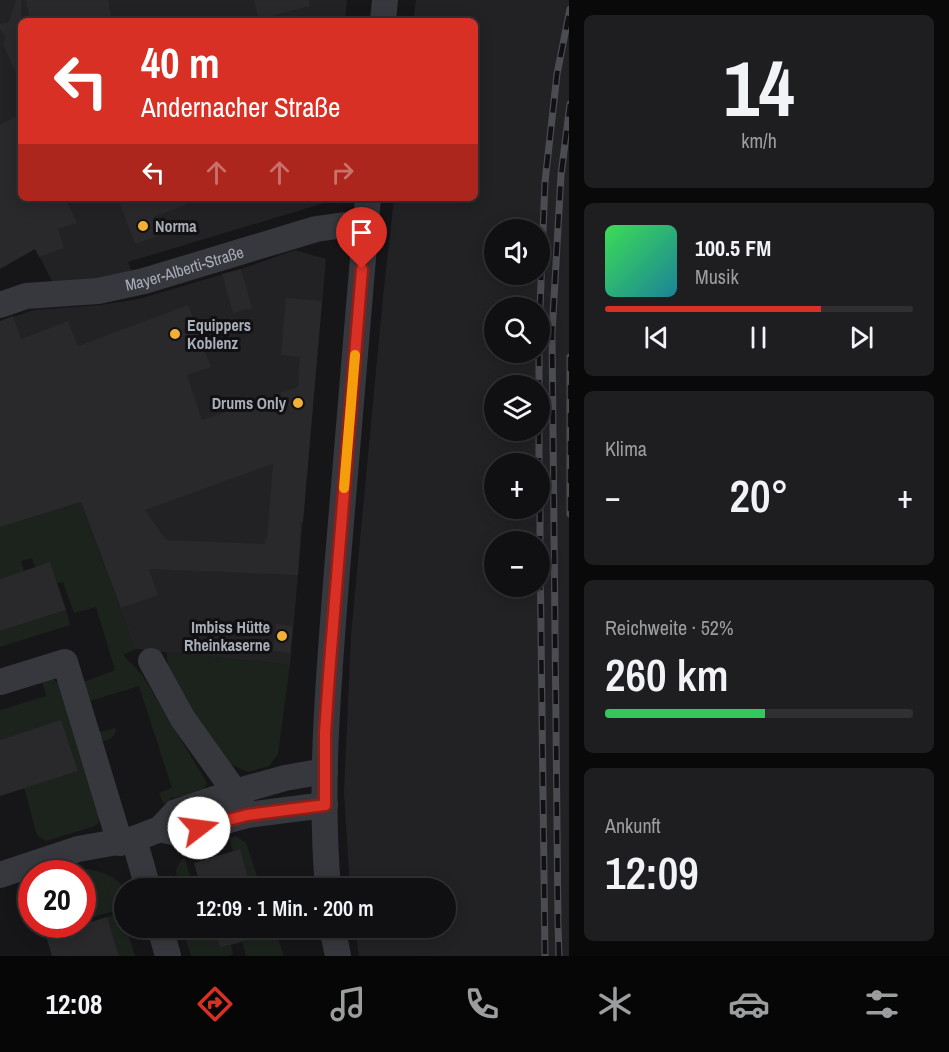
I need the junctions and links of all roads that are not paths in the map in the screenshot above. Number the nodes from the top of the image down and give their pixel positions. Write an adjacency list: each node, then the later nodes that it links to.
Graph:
1 (385, 0): 2 (street)
2 (383, 18)
3 (367, 210): 4 (street, Mayer-Alberti-Straße); 7 (street)
4 (0, 305)
5 (151, 661): 8 (street)
6 (0, 682): 12 (street)
7 (325, 771): 8 (street); 9 (street)
8 (235, 792): 10 (street); 11 (street)
9 (325, 805): 10 (street); 15 (street)
10 (247, 815): 11 (street)
11 (160, 829): 12 (street)
12 (127, 841): 13 (street); 14 (street)
13 (0, 875)
14 (144, 878)
15 (327, 878)
16 (163, 938): 18 (street)
17 (334, 938): 19 (street)
18 (168, 956)
19 (338, 956)

